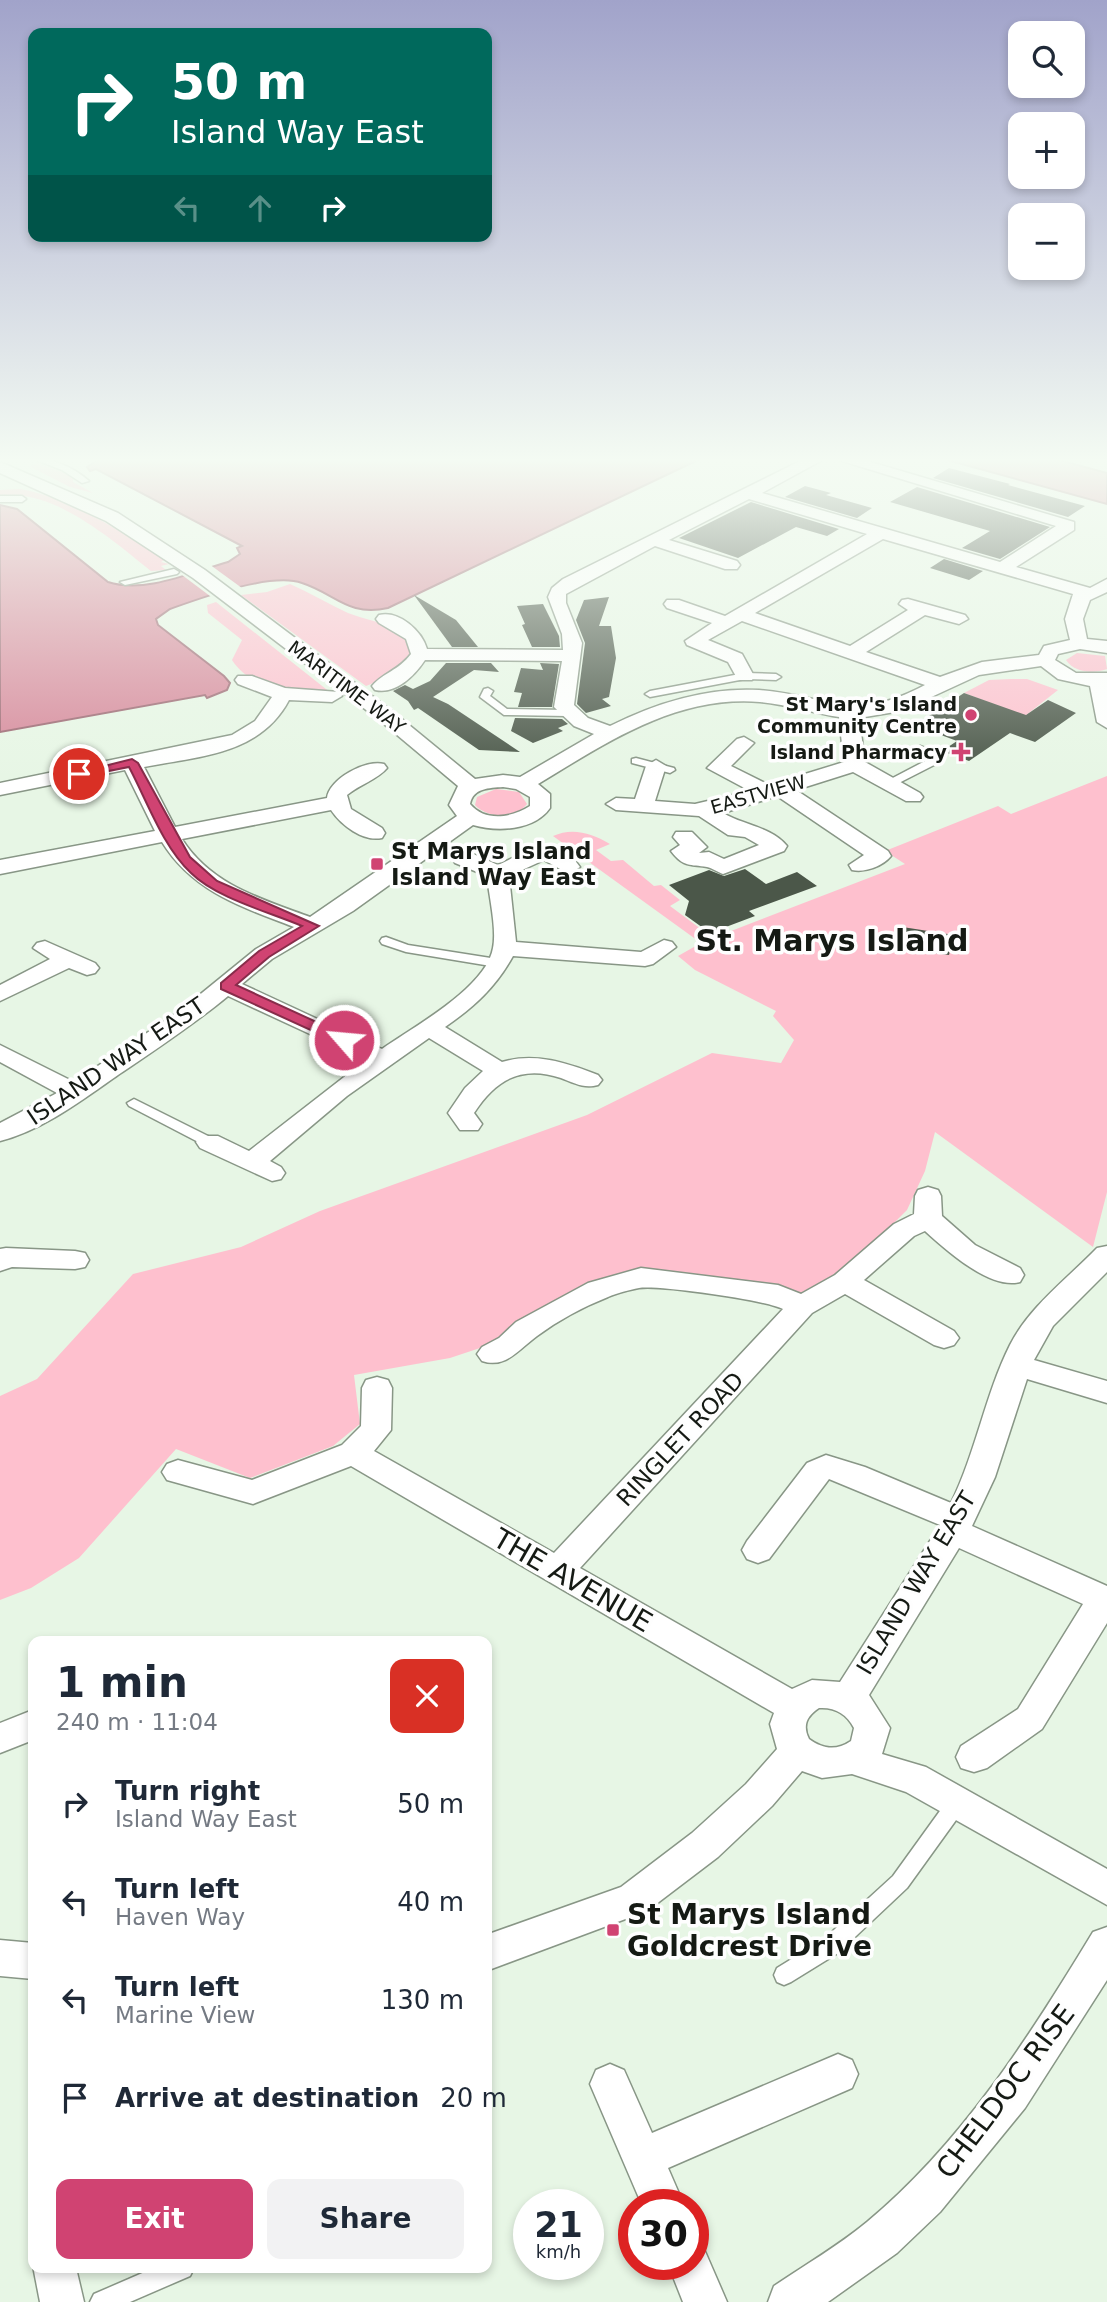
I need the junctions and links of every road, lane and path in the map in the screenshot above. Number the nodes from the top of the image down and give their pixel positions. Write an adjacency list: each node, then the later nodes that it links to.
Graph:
1 (184, 565): 12 (street, MARITIME WAY)
2 (605, 565): 20 (street)
3 (825, 565): 13 (street)
4 (993, 565): 6 (street)
5 (1006, 565): 6 (street)
6 (1002, 568): 10 (street)
7 (174, 572): 8 (lane)
8 (125, 582)
9 (1107, 584): 10 (street)
10 (1080, 592): 16 (street)
11 (673, 604): 13 (street)
12 (257, 618): 44 (street, MARITIME WAY)
13 (733, 618): 18 (street); 22 (street)
14 (385, 619): 19 (street)
15 (959, 619): 18 (street)
16 (1080, 643): 17 (street); 21 (street)
17 (1107, 648)
18 (853, 652): 26 (street)
19 (420, 654): 20 (street); 27 (street)
20 (571, 656): 33 (street)
21 (1046, 660): 24 (street); 26 (street)
22 (745, 676): 23 (lane); 30 (lane)
23 (776, 677)
24 (1104, 679): 34 (street)
25 (245, 680): 29 (street)
26 (942, 684): 32 (street)
27 (382, 686)
28 (488, 691): 33 (lane)
29 (283, 694): 31 (street); 38 (street)
30 (650, 694)
31 (332, 696)
32 (848, 712): 35 (street); 39 (street)
33 (567, 713): 35 (street)
34 (1107, 722)
35 (608, 732): 42 (street)
36 (744, 743): 46 (street)
37 (920, 749): 43 (lane)
38 (132, 763): 45 (street); 55 (street)
39 (855, 765): 43 (street); 46 (street, EASTVIEW)
40 (654, 766): 50 (street)
41 (377, 768): 48 (street)
42 (523, 784): 44 (street); 52 (street)
43 (889, 784): 47 (street)
44 (472, 787): 52 (street)
45 (0, 789)
46 (774, 791): 51 (street, EASTVIEW); 58 (street)
47 (913, 797)
48 (336, 803): 54 (street); 55 (street)
49 (616, 804): 50 (street, EASTVIEW)
50 (643, 806): 51 (street, EASTVIEW)
51 (705, 810): 53 (street)
52 (471, 817): 62 (street, ISLAND WAY EAST)
53 (736, 830): 56 (street)
54 (374, 833)
55 (170, 834): 59 (street); 62 (street)
56 (684, 836)
57 (463, 858): 61 (street)
58 (860, 865)
59 (0, 867)
60 (569, 867): 61 (street)
61 (498, 873): 66 (street)
62 (312, 926): 67 (street, ISLAND WAY EAST)
63 (386, 941): 66 (lane)
64 (664, 947): 66 (street)
65 (45, 948): 68 (street)
66 (501, 956): 69 (street)
67 (226, 986): 71 (street); 74 (street, ISLAND WAY EAST)
68 (0, 994)
69 (431, 1028): 71 (street); 72 (street)
70 (0, 1052): 74 (street)
71 (383, 1059): 78 (street)
72 (498, 1070): 73 (street); 76 (street)
73 (589, 1080)
74 (75, 1093): 77 (street, ISLAND WAY EAST)
75 (134, 1102): 78 (lane)
76 (469, 1124)
77 (0, 1133)
78 (209, 1142)
79 (1107, 1255): 87 (street, ISLAND WAY EAST)
80 (75, 1260): 81 (street)
81 (0, 1262)
82 (1010, 1275): 83 (street, RINGLET ROAD)
83 (845, 1282): 84 (street, RINGLET ROAD); 85 (street)
84 (802, 1306): 86 (street); 94 (street, RINGLET ROAD)
85 (944, 1338)
86 (492, 1354)
87 (1017, 1366): 89 (street); 92 (street, ISLAND WAY EAST)
88 (377, 1388): 90 (street)
89 (1107, 1392)
90 (353, 1453): 91 (street); 94 (street, THE AVENUE)
91 (178, 1472)
92 (955, 1525): 93 (street); 95 (street); 96 (street, ISLAND WAY EAST)
93 (758, 1550)
94 (557, 1571): 97 (street, THE AVENUE)
95 (1106, 1597): 102 (street)
96 (850, 1699): 97 (street, ISLAND WAY EAST); 100 (street, ISLAND WAY EAST)
97 (793, 1707): 101 (street)
98 (28, 1727): 99 (street)
99 (0, 1738)
100 (863, 1746): 101 (street); 103 (street)
101 (798, 1750): 106 (street)
102 (974, 1757)
103 (957, 1803): 104 (street); 109 (lane)
104 (1107, 1888)
105 (1107, 1945): 120 (street, CHELDOC RISE)
106 (492, 1952)
107 (0, 1958): 108 (street)
108 (28, 1961)
109 (784, 1975)
110 (838, 2074): 112 (street)
111 (610, 2084): 112 (street)
112 (642, 2158): 113 (street)
113 (656, 2189)
114 (55, 2273): 117 (street)
115 (170, 2273): 118 (lane)
116 (696, 2280): 119 (street)
117 (62, 2302)
118 (102, 2302)
119 (705, 2302)
120 (790, 2302)

